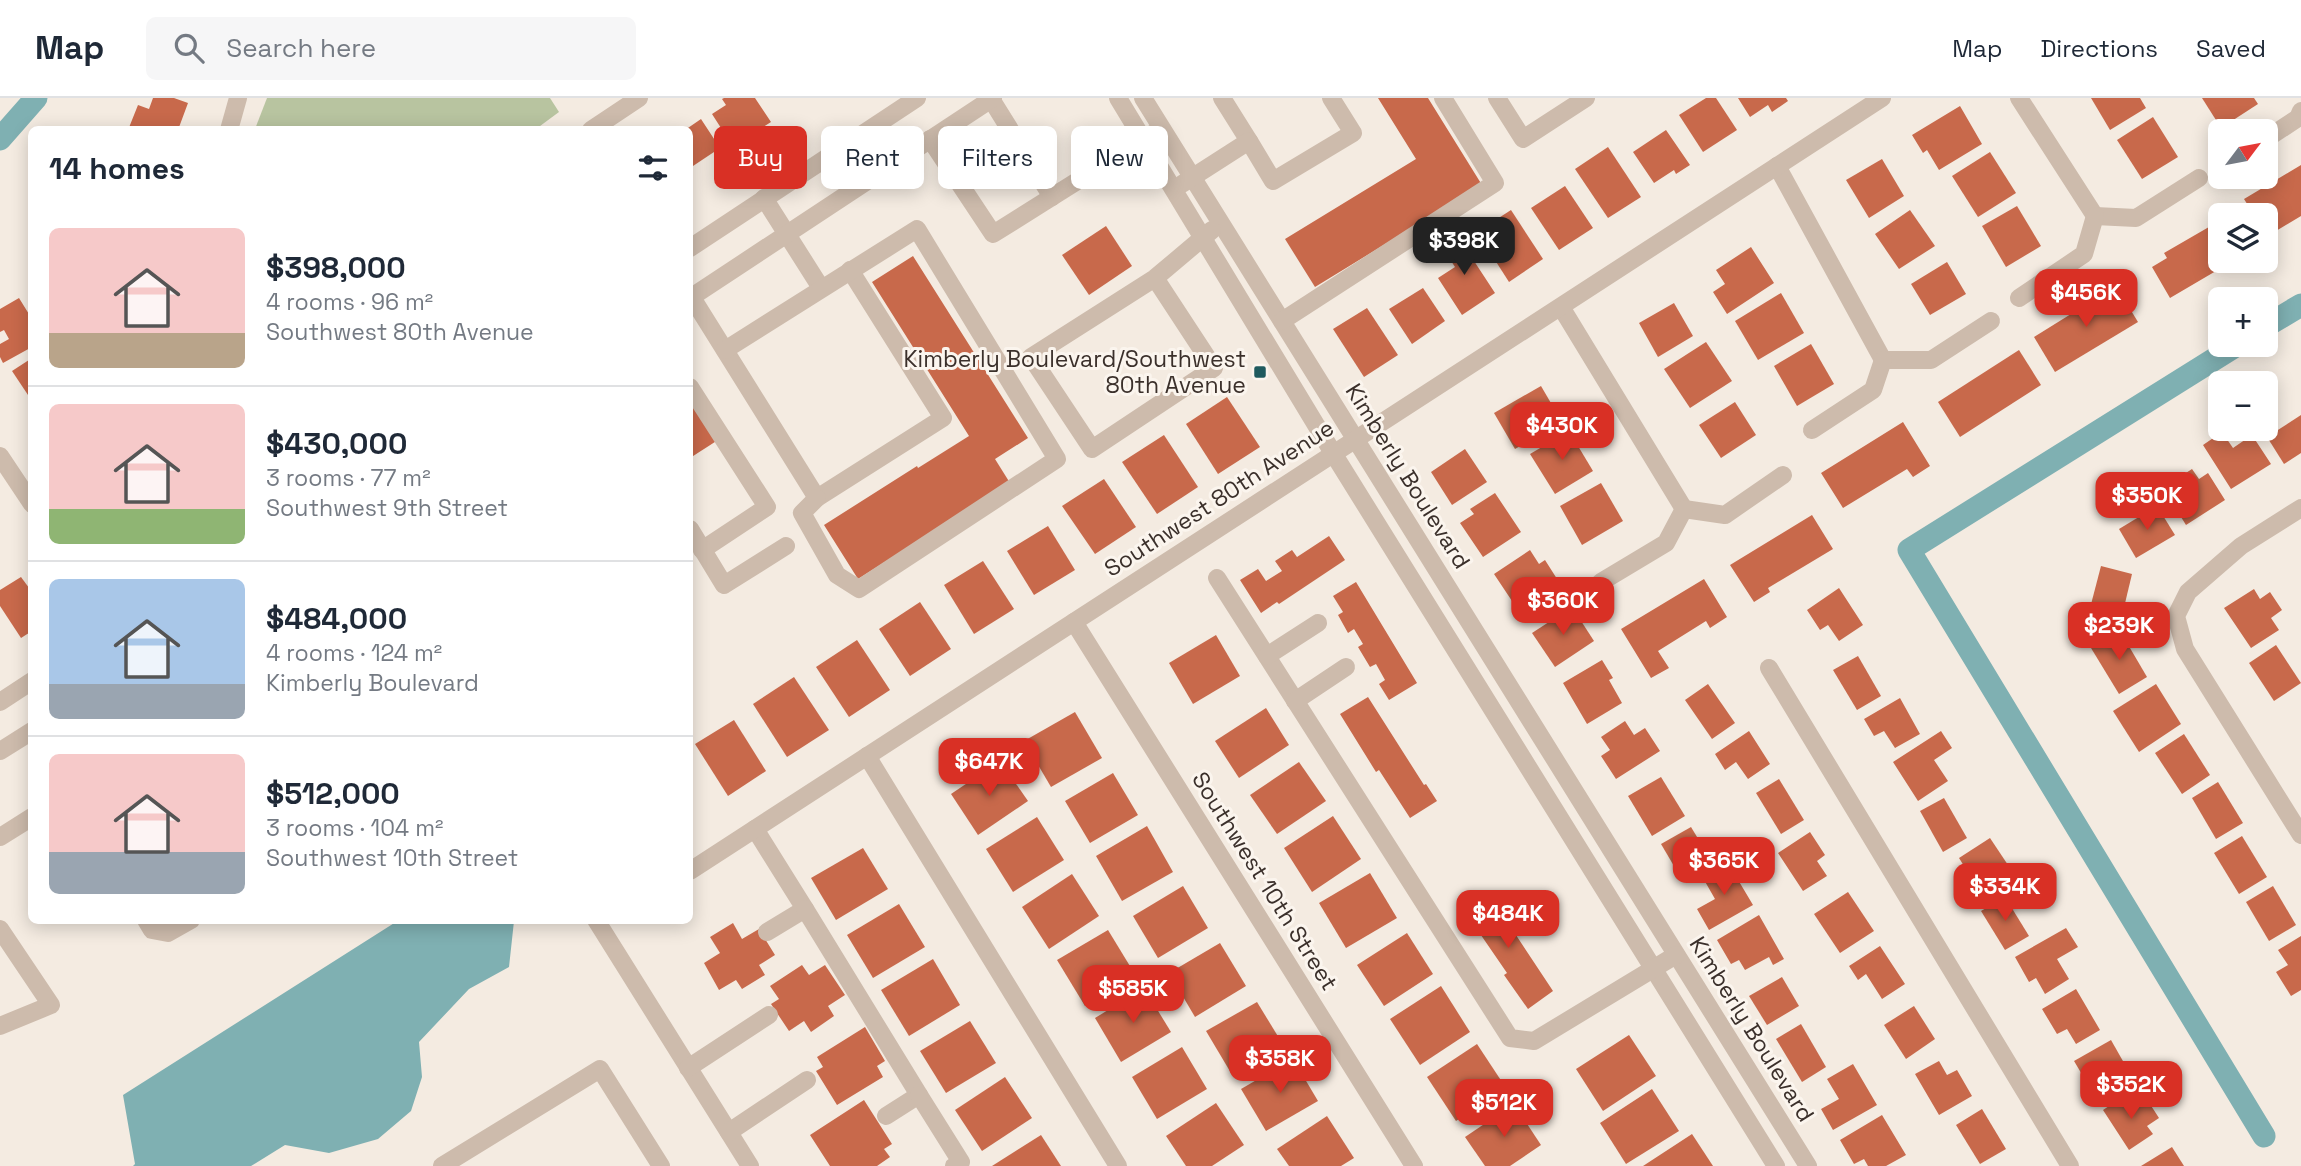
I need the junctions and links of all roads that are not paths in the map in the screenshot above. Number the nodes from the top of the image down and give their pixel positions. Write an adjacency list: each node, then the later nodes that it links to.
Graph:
1 (238, 98): 15 (street)
2 (639, 98): 16 (street)
3 (917, 98): 30 (street)
4 (1118, 98): 17 (street)
5 (1143, 98): 18 (street, Kimberly Boulevard)
6 (1222, 98): 22 (street)
7 (1331, 98): 22 (street)
8 (1443, 98): 43 (street)
9 (1497, 98): 10 (street)
10 (1586, 98)
11 (1882, 98): 23 (street, Southwest 80th Avenue)
12 (2019, 98): 31 (street)
13 (992, 99): 21 (street); 29 (street)
14 (2301, 111): 19 (street)
15 (230, 126)
16 (597, 126)
17 (1135, 126)
18 (1161, 126)
19 (2278, 131)
20 (1168, 138): 24 (street, Kimberly Boulevard)
21 (930, 139): 29 (street); 33 (street)
22 (1249, 141): 24 (street)
23 (1777, 166): 42 (street, Southwest 80th Avenue); 46 (street)
24 (1192, 177): 28 (street); 32 (street, Kimberly Boulevard)
25 (2199, 178): 31 (street)
26 (1168, 180): 28 (street)
27 (1071, 185): 29 (street)
28 (1174, 190): 34 (street)
29 (1052, 197)
30 (764, 198): 33 (street); 35 (street)
31 (2095, 216): 40 (street)
32 (1220, 222): 34 (street); 43 (street, Kimberly Boulevard)
33 (786, 234): 38 (street); 39 (street)
34 (1203, 239): 37 (street); 50 (street)
35 (693, 246)
36 (850, 270): 38 (street); 54 (street); 54 (street)
37 (1155, 278): 37 (street)
38 (821, 288): 45 (street)
39 (693, 295)
40 (2019, 299)
41 (693, 302): 45 (street)
42 (1561, 307): 49 (street, Southwest 80th Avenue); 56 (street)
43 (1282, 321): 49 (street, Kimberly Boulevard)
44 (1991, 321): 46 (street)
45 (725, 350): 54 (street)
46 (1883, 360): 48 (street)
47 (693, 392): 59 (street)
48 (1812, 430)
49 (1355, 439): 50 (street, Southwest 80th Avenue); 84 (street, Kimberly Boulevard)
50 (1333, 453): 62 (street, Southwest 80th Avenue); 85 (street)
51 (0, 456): 53 (street)
52 (1783, 475): 56 (street)
53 (28, 498)
54 (817, 498)
55 (2301, 508): 75 (street)
56 (1684, 509): 61 (street)
57 (693, 534): 59 (street)
58 (786, 546): 59 (street)
59 (702, 550)
60 (1217, 578): 64 (street)
61 (1601, 582)
62 (1074, 622): 72 (street, Southwest 80th Avenue); 98 (street, Southwest 10th Street)
63 (1318, 623): 64 (street)
64 (1267, 656): 68 (street)
65 (1346, 667): 68 (street)
66 (1769, 668): 101 (street)
67 (28, 684): 69 (street)
68 (1295, 701): 85 (street)
69 (0, 702)
70 (28, 734): 71 (street)
71 (0, 751)
72 (867, 756): 74 (street, Southwest 80th Avenue); 97 (street)
73 (28, 820): 76 (street)
74 (755, 829): 77 (street, Southwest 80th Avenue); 78 (street)
75 (2301, 835)
76 (0, 837)
77 (693, 869)
78 (804, 909): 83 (street); 90 (street)
79 (148, 924): 80 (street)
80 (184, 924)
81 (605, 924): 88 (street)
82 (0, 929): 87 (street)
83 (768, 932)
84 (1676, 955): 85 (street); 100 (street, Kimberly Boulevard)
85 (1653, 969): 99 (street)
86 (769, 1015): 88 (street)
87 (0, 1026)
88 (688, 1068): 92 (street)
89 (807, 1080): 92 (street)
90 (919, 1095): 91 (street); 93 (street)
91 (886, 1116)
92 (729, 1132): 96 (street)
93 (960, 1165)
94 (442, 1166): 95 (street)
95 (661, 1166)
96 (750, 1166)
97 (1118, 1166)
98 (1414, 1166)
99 (1776, 1166)
100 (1808, 1166)
101 (2070, 1166)

